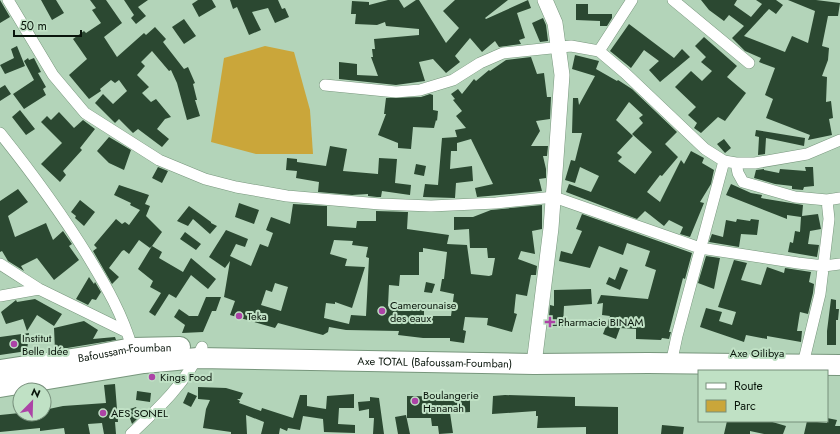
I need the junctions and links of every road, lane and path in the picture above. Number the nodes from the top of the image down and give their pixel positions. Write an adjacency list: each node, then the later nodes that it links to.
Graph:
1 (8, 0): 13 (street)
2 (545, 0): 5 (street)
3 (632, 0): 6 (street)
4 (673, 0): 7 (street)
5 (559, 48): 6 (street); 8 (street); 13 (street)
6 (598, 52): 11 (street)
7 (749, 63)
8 (325, 85)
9 (0, 133): 22 (street)
10 (840, 140): 12 (street)
11 (724, 161): 12 (street); 16 (street)
12 (736, 163): 15 (street)
13 (554, 197): 16 (street); 25 (street)
14 (840, 198): 15 (street)
15 (828, 200): 19 (street)
16 (700, 248): 19 (street); 26 (street)
17 (0, 264): 20 (street)
18 (840, 264): 19 (street)
19 (824, 266): 27 (street)
20 (38, 289): 21 (street); 22 (street)
21 (0, 296)
22 (129, 340): 23 (highway, Bafoussam-Foumban); 29 (highway, Bafoussam-Foumban)
23 (200, 352): 25 (highway, Axe TOTAL (Bafoussam-Foumban)); 29 (highway, Bafoussam-Foumban); 30 (street)
24 (840, 353): 27 (highway, Axe Oilibya)
25 (534, 359): 26 (highway, Axe TOTAL (Bafoussam-Foumban))
26 (672, 359): 27 (highway, Axe Oilibya)
27 (804, 359): 28 (highway, Axe Oilibya)
28 (840, 364)
29 (2, 378)
30 (131, 434)

